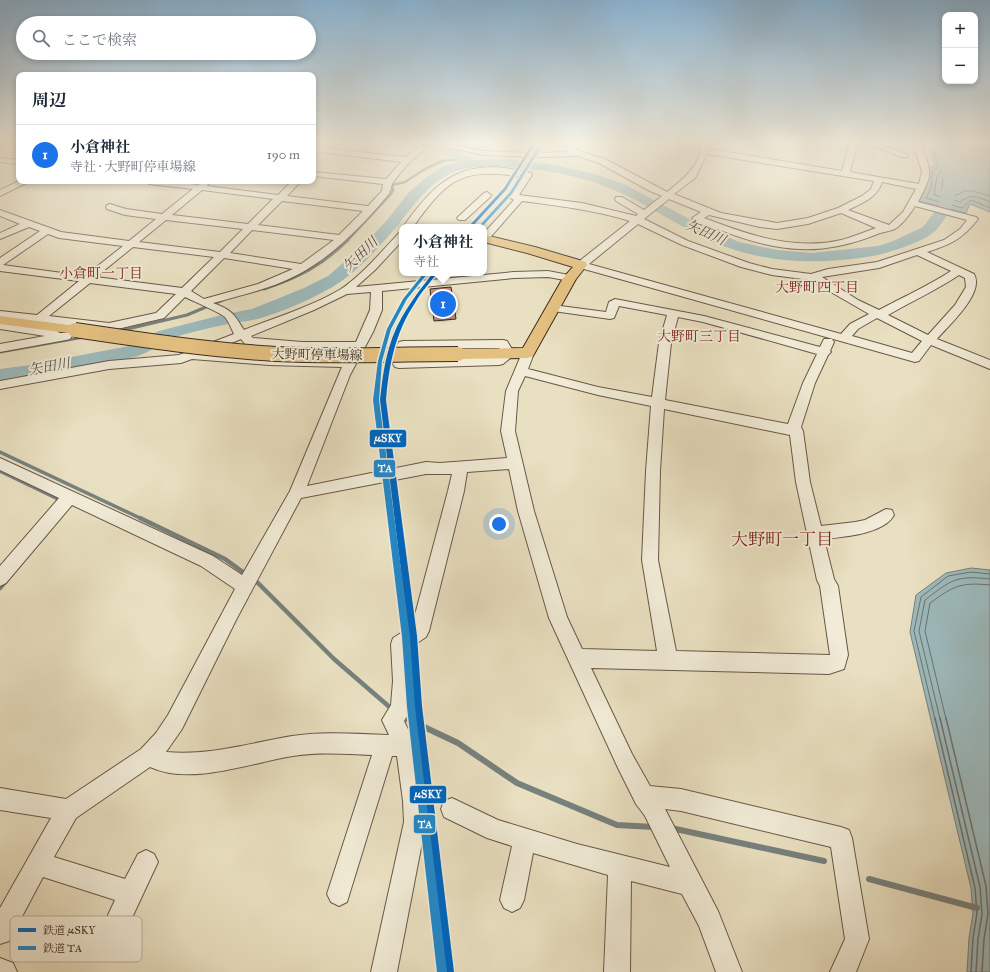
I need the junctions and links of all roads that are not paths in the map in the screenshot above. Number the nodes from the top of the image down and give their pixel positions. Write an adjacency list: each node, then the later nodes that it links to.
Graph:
1 (197, 189): 22 (street)
2 (211, 189): 12 (street)
3 (288, 189): 12 (street)
4 (387, 189): 18 (street)
5 (439, 189): 26 (street)
6 (517, 189): 14 (street)
7 (652, 189): 13 (street)
8 (675, 189): 13 (street)
9 (875, 189): 19 (street)
10 (919, 189): 16 (street)
11 (487, 195): 24 (street)
12 (280, 197): 18 (street); 27 (street)
13 (666, 197): 20 (street); 23 (street)
14 (520, 198): 23 (street); 31 (street)
15 (619, 199): 23 (street)
16 (915, 203): 28 (street); 36 (street)
17 (110, 207): 22 (street)
18 (370, 209): 32 (street)
19 (841, 210): 20 (street); 28 (street)
20 (709, 211): 28 (street)
21 (0, 213): 25 (street)
22 (166, 216): 27 (street); 35 (street)
23 (643, 216): 39 (street); 44 (street)
24 (462, 218)
25 (28, 224): 29 (street); 30 (street)
26 (410, 224)
27 (250, 227): 32 (street); 37 (street)
28 (884, 228)
29 (46, 231): 35 (street); 38 (street)
30 (0, 236)
31 (487, 236)
32 (341, 238): 41 (street)
33 (399, 238): 49 (street)
34 (487, 240): 39 (main road)
35 (130, 244): 37 (street); 46 (street)
36 (918, 252): 42 (street); 44 (street)
37 (223, 255): 41 (street); 50 (street)
38 (0, 263)
39 (581, 265): 45 (main road); 60 (street)
40 (0, 268): 46 (street)
41 (304, 268): 51 (street)
42 (957, 272): 55 (street); 62 (street)
43 (440, 276): 47 (street)
44 (812, 277): 55 (street)
45 (570, 278): 47 (street); 52 (main road)
46 (86, 279): 50 (street); 57 (street)
47 (435, 282): 48 (street)
48 (377, 289): 49 (street); 63 (street)
49 (345, 291): 59 (street)
50 (184, 292): 51 (street); 57 (street)
51 (204, 302): 59 (street)
52 (552, 308): 53 (street); 66 (main road)
53 (673, 313): 65 (street); 73 (street)
54 (0, 314): 57 (street)
55 (878, 315): 61 (street); 62 (street)
56 (0, 320): 67 (main road, 大野町停車場線, bridge)
57 (38, 320)
58 (0, 326): 64 (street)
59 (241, 334): 63 (street); 68 (street)
60 (831, 334): 61 (street); 65 (street)
61 (845, 338): 62 (street)
62 (929, 340): 70 (street)
63 (359, 346): 69 (street)
64 (0, 348)
65 (825, 352): 74 (street)
66 (528, 353): 67 (main road, 大野町停車場線); 71 (street)
67 (508, 354): 67 (street)
68 (190, 355): 69 (street); 72 (street)
69 (350, 363): 78 (street)
70 (990, 365)
71 (520, 371): 73 (street); 75 (street)
72 (0, 386)
73 (658, 404): 74 (street); 85 (street)
74 (793, 430): 81 (street)
75 (514, 463): 77 (street); 84 (street)
76 (0, 464): 79 (street)
77 (460, 468): 78 (street); 86 (street)
78 (296, 492): 83 (street)
79 (69, 497): 82 (street); 83 (street)
80 (886, 515): 81 (street)
81 (816, 533): 85 (street)
82 (0, 578)
83 (249, 579): 87 (street)
84 (576, 658): 85 (street); 89 (street)
85 (668, 661)
86 (395, 746): 87 (street); 98 (street); 104 (street)
87 (148, 756): 91 (street)
88 (0, 799): 91 (street)
89 (649, 802): 96 (street); 107 (street)
90 (452, 809): 92 (street)
91 (68, 810): 94 (street)
92 (525, 839): 95 (street); 99 (street)
93 (146, 862): 97 (street)
94 (38, 864): 97 (street); 101 (street)
95 (620, 866): 96 (street); 105 (street)
96 (690, 884): 106 (street)
97 (131, 893): 100 (street)
98 (339, 894)
99 (512, 900)
100 (120, 916)
101 (0, 932)
102 (0, 971): 103 (street)
103 (4, 972)
104 (384, 972)
105 (617, 972)
106 (729, 972)
107 (843, 972)

